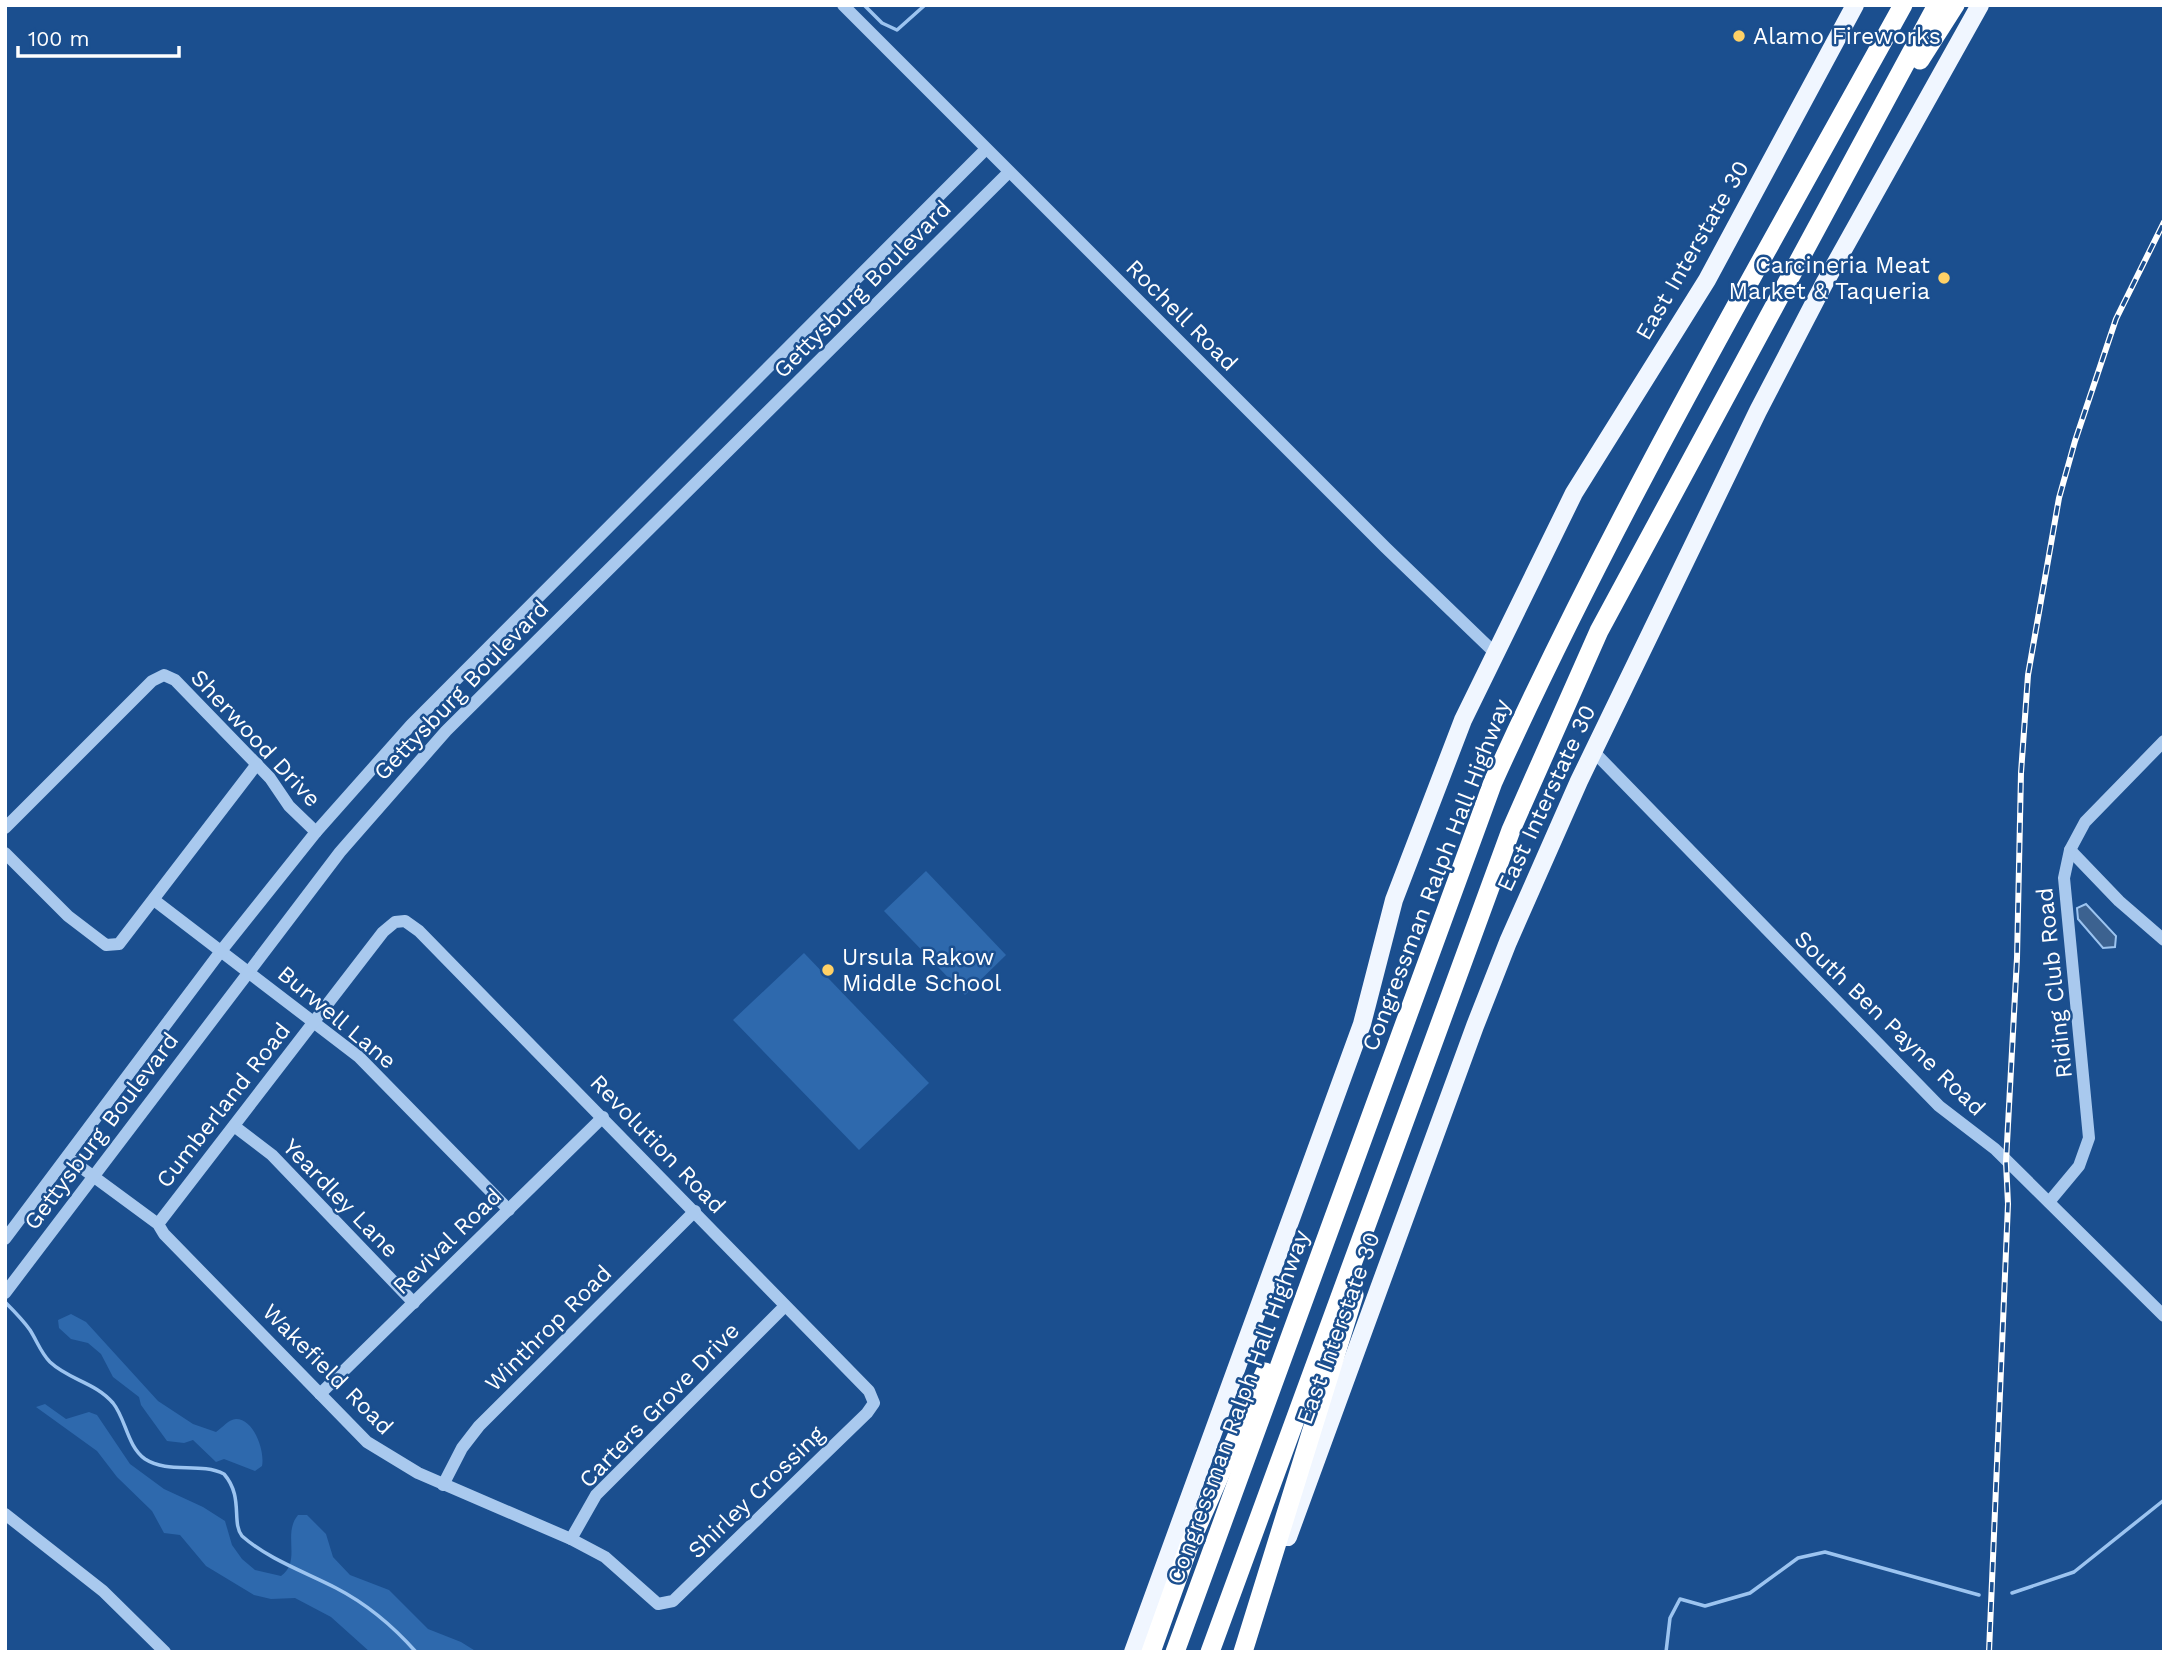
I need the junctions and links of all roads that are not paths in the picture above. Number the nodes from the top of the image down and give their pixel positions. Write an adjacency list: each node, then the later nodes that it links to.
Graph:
1 (844, 5): 8 (street, Rochell Road)
2 (1855, 5): 10 (main road, East Interstate 30)
3 (1903, 5): 34 (highway, Congressman Ralph Hall Highway)
4 (1937, 5): 7 (highway)
5 (1955, 5): 7 (highway)
6 (1980, 5): 12 (main road, East Interstate 30)
7 (1881, 105): 21 (highway)
8 (986, 149): 9 (street, Rochell Road); 15 (street, Gettysburg Boulevard)
9 (1009, 172): 10 (street, Rochell Road); 23 (street, Gettysburg Boulevard)
10 (1494, 652): 46 (main road, East Interstate 30)
11 (2164, 741): 16 (street, Riding Club Road)
12 (1594, 752): 29 (street, South Ben Payne Road); 50 (main road, East Interstate 30)
13 (257, 764): 14 (street, Sherwood Drive); 15 (street, Sherwood Drive); 18 (street)
14 (5, 828)
15 (316, 832): 22 (street, Gettysburg Boulevard)
16 (2070, 850): 20 (street); 29 (street, Riding Club Road)
17 (5, 853): 18 (street)
18 (154, 901): 22 (street, Burwell Lane)
19 (405, 920): 24 (street, Cumberland Road); 25 (street, Revolution Road)
20 (2164, 940)
21 (1467, 948): 49 (highway); 50 (highway)
22 (220, 951): 23 (street, Burwell Lane); 27 (street, Gettysburg Boulevard)
23 (247, 971): 24 (street, Burwell Lane); 28 (street, Gettysburg Boulevard)
24 (315, 1021): 26 (street, Cumberland Road); 30 (street, Burwell Lane)
25 (603, 1116): 30 (street, Revival Road); 31 (street, Revolution Road)
26 (234, 1126): 32 (street, Cumberland Road); 36 (street, Yeardley Lane)
27 (67, 1157): 28 (street, Wakefield Road); 33 (street, Gettysburg Boulevard)
28 (93, 1176): 32 (street, Wakefield Road); 35 (street, Gettysburg Boulevard)
29 (2049, 1202): 38 (street, South Ben Payne Road)
30 (509, 1210): 36 (street, Revival Road)
31 (695, 1211): 37 (street, Revolution Road); 41 (street, Winthrop Road)
32 (158, 1224): 39 (street, Wakefield Road)
33 (6, 1238)
34 (1308, 1283): 47 (highway); 48 (highway, Congressman Ralph Hall Highway)
35 (5, 1293)
36 (414, 1303): 39 (street, Revival Road)
37 (785, 1306): 40 (street, Revolution Road); 43 (street, Carters Grove Drive)
38 (2164, 1316)
39 (320, 1394): 41 (street, Wakefield Road)
40 (874, 1403): 44 (street, Shirley Crossing)
41 (443, 1485): 43 (street, Wakefield Road)
42 (5, 1514): 45 (street)
43 (571, 1539): 44 (street, Wakefield Road)
44 (663, 1605)
45 (165, 1652)
46 (1133, 1652)
47 (1151, 1652)
48 (1175, 1652)
49 (1210, 1652)
50 (1245, 1652)

